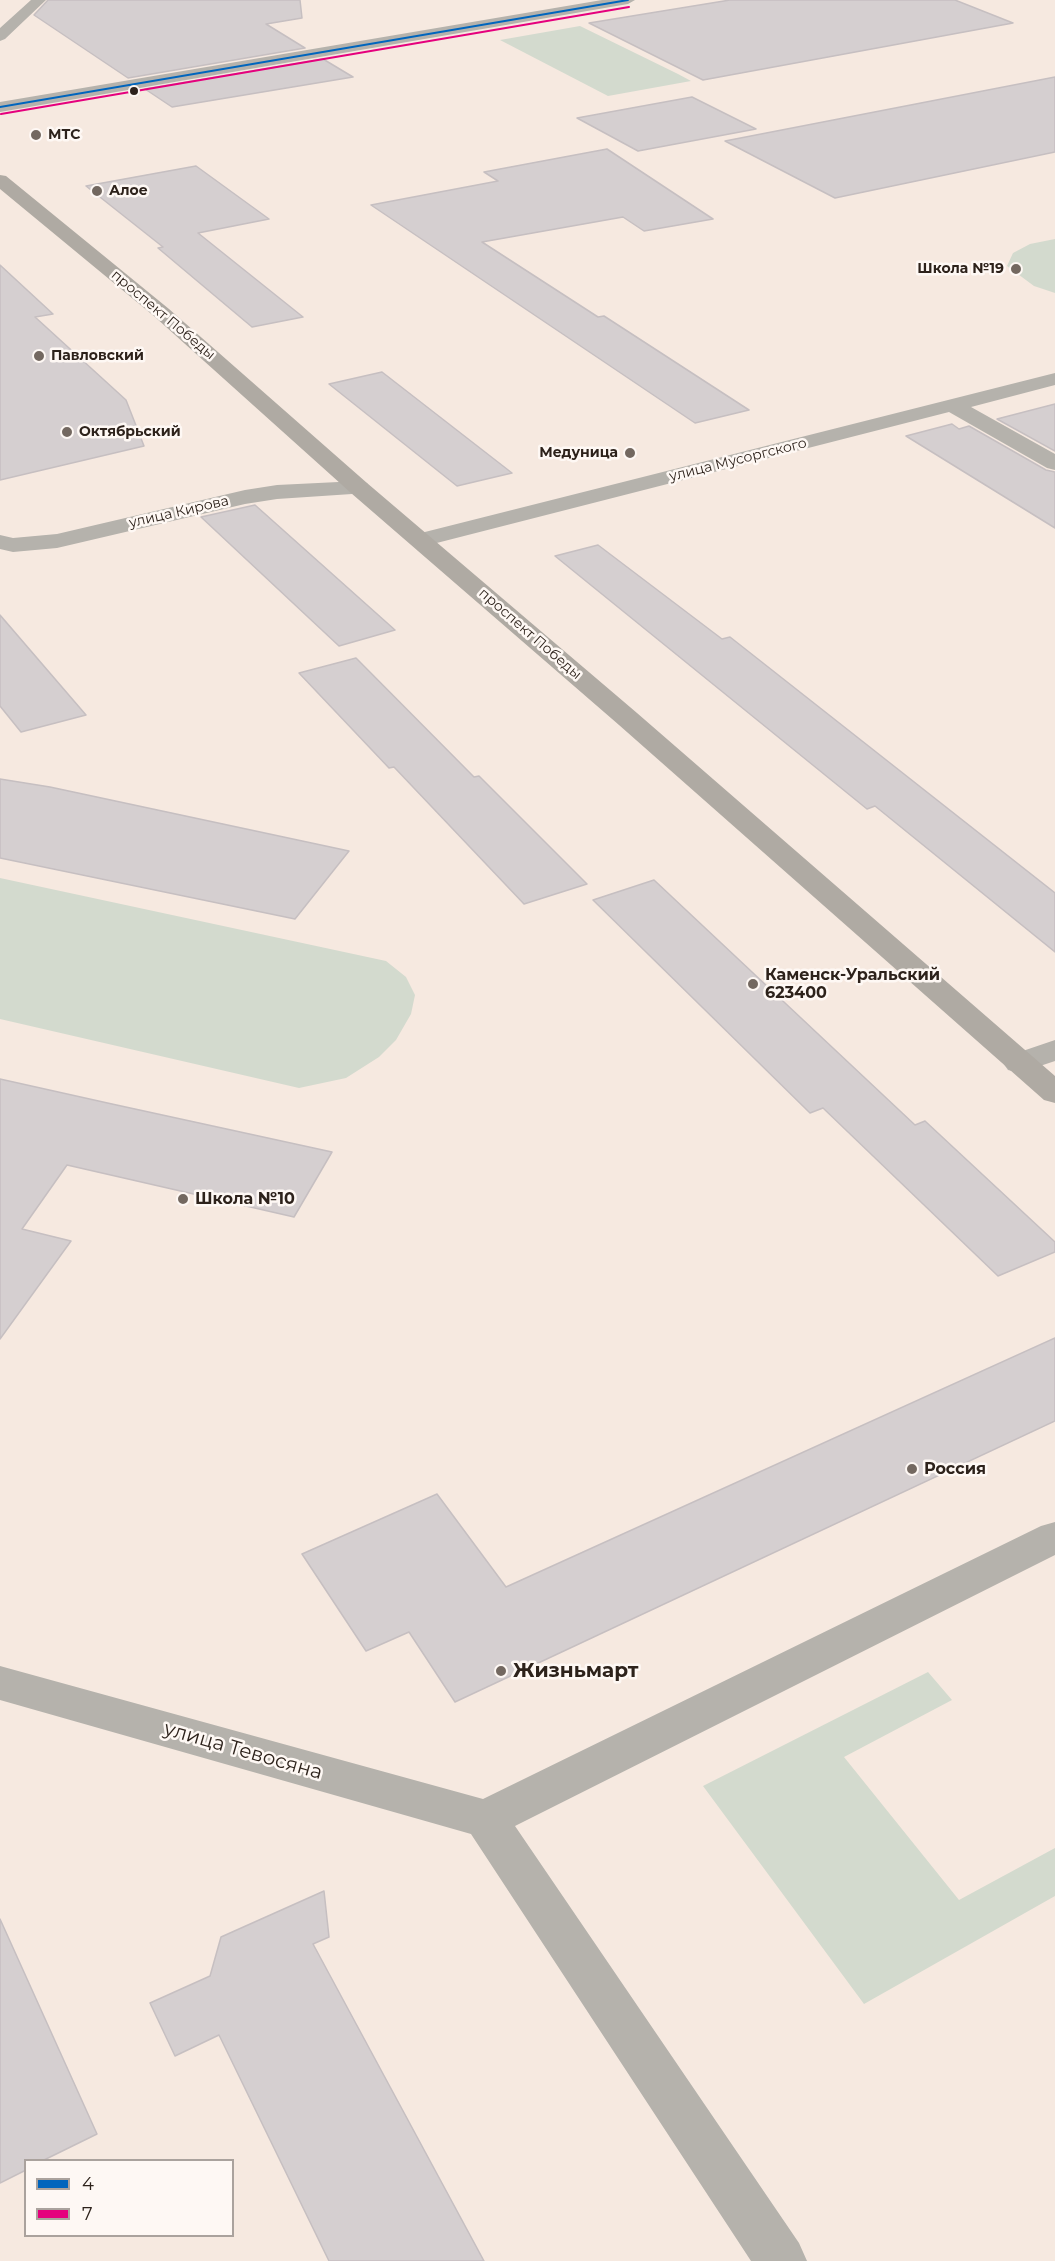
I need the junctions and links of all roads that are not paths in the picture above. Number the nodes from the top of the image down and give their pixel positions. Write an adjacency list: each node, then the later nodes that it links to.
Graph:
1 (39, 0): 3 (street)
2 (628, 0): 4 (street)
3 (0, 36)
4 (0, 106)
5 (0, 180): 9 (main road, проспект Победы)
6 (1055, 379): 7 (street, улица Мусоргского)
7 (952, 405): 8 (street); 10 (street, улица Мусоргского)
8 (1055, 463)
9 (358, 488): 10 (main road, проспект Победы); 11 (street, улица Кирова)
10 (421, 540): 13 (main road, проспект Победы)
11 (0, 542)
12 (1055, 1050): 13 (street)
13 (1019, 1063): 14 (main road, проспект Победы)
14 (1055, 1093)
15 (1055, 1537): 17 (street)
16 (0, 1683): 17 (street, улица Тевосяна)
17 (486, 1819): 18 (street)
18 (781, 2261)

